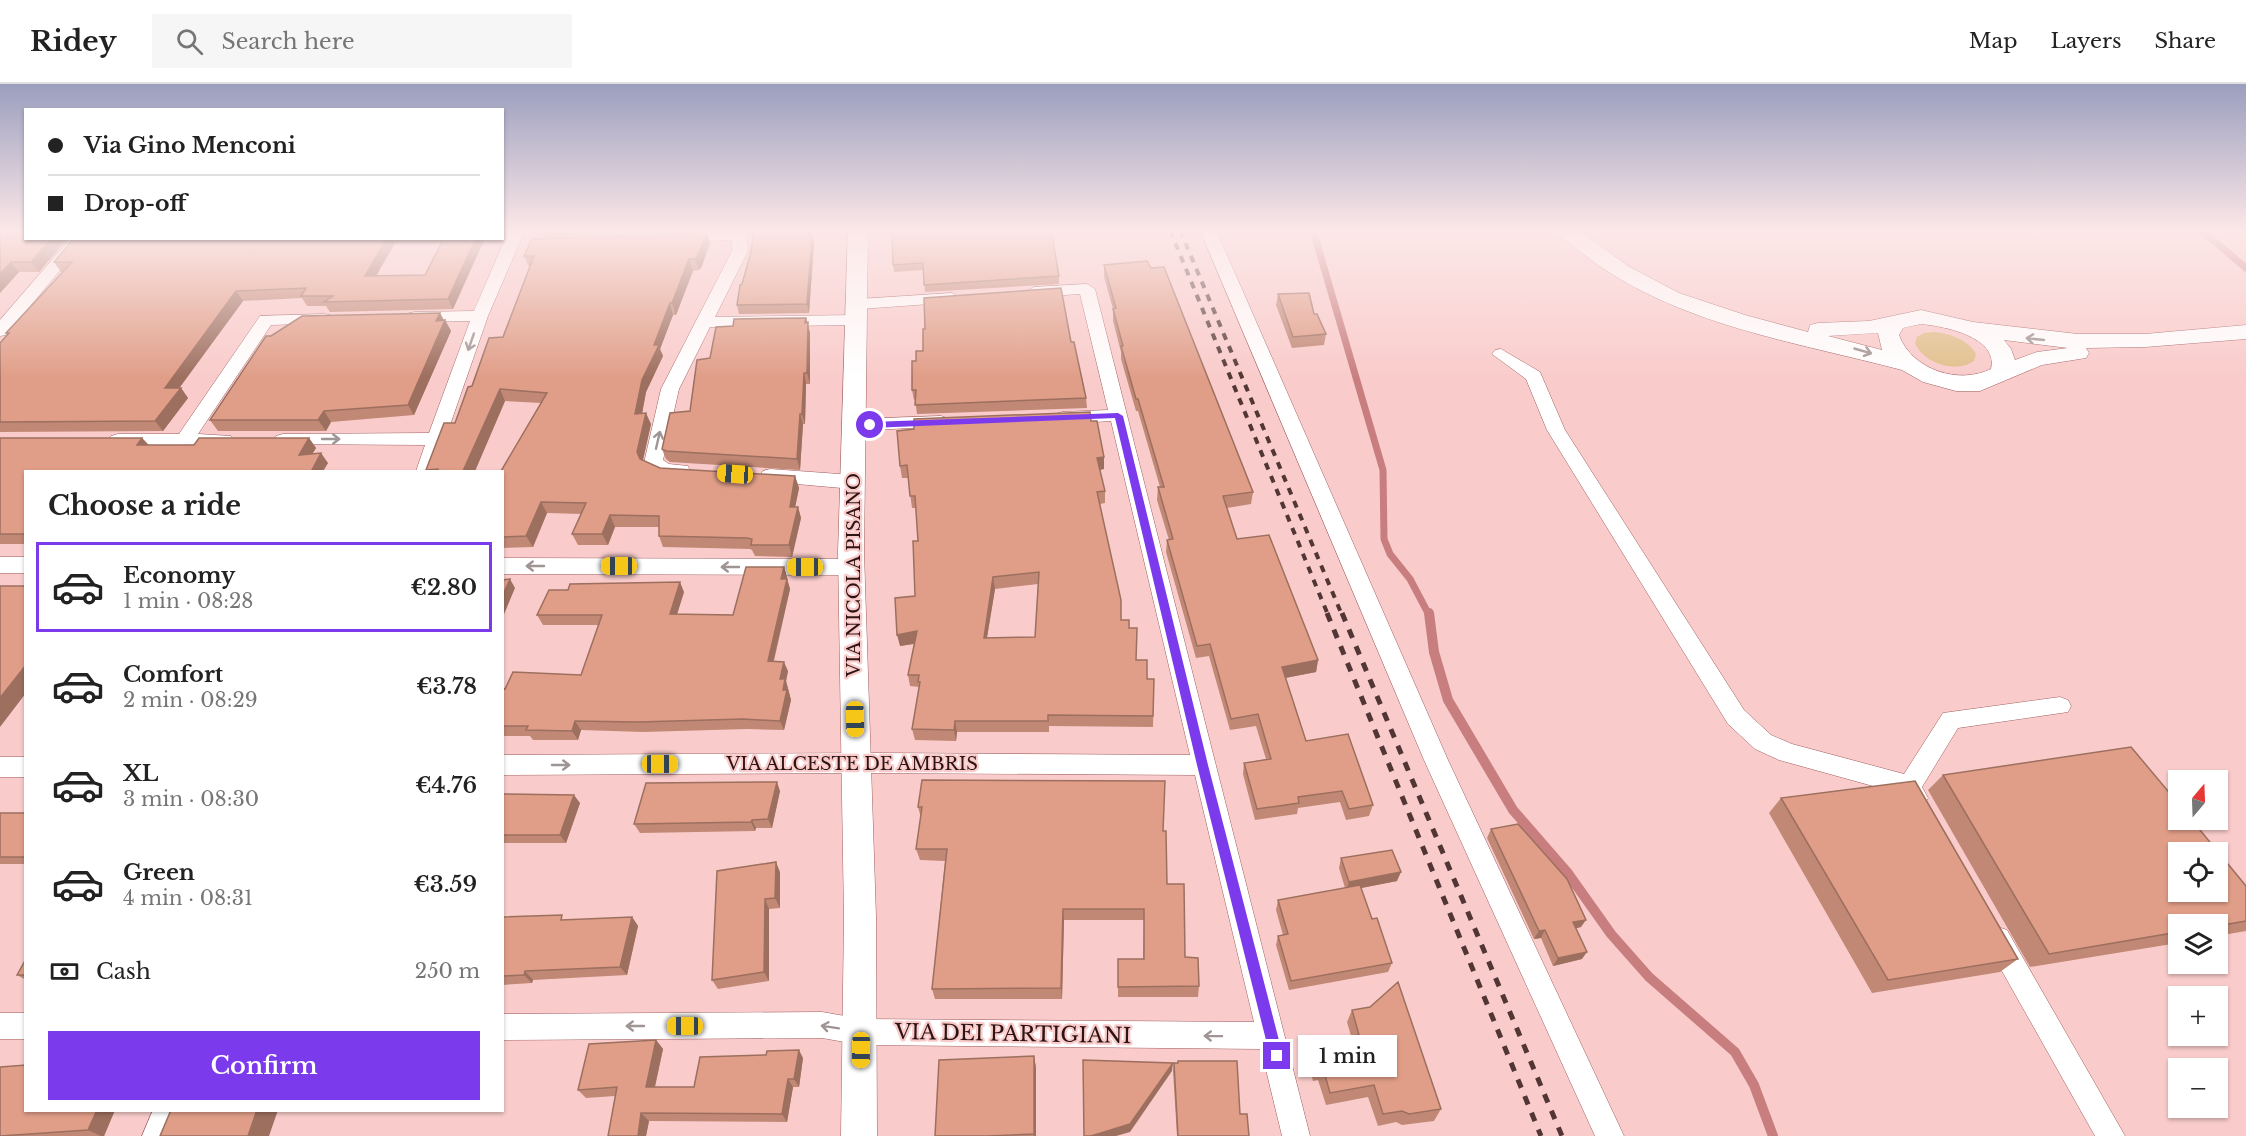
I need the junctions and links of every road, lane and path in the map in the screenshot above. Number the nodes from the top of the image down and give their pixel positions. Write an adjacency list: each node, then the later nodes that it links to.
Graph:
1 (44, 279): 15 (street)
2 (498, 279): 10 (street)
3 (726, 279): 13 (street)
4 (859, 279): 9 (street, VIA NICOLA PISANO)
5 (1229, 279): 58 (street)
6 (1635, 279): 17 (street)
7 (1017, 293): 23 (street)
8 (971, 297): 9 (street)
9 (859, 312): 13 (street); 26 (street, VIA NICOLA PISANO)
10 (480, 316): 11 (street); 27 (street, one-way to 27)
11 (400, 318)
12 (344, 319): 29 (street)
13 (705, 322): 33 (street, one-way to 13)
14 (1959, 323): 16 (street); 19 (street, one-way to 14); 22 (street)
15 (3, 324)
16 (1893, 324): 17 (street); 21 (street)
17 (1766, 327): 21 (street, one-way to 21)
18 (2246, 332): 19 (street)
19 (2135, 343): 22 (street)
20 (1501, 354): 46 (street)
21 (1906, 364): 22 (street)
22 (1997, 377)
23 (1118, 416): 24 (street); 43 (street)
24 (1047, 418)
25 (964, 421): 26 (street)
26 (855, 425): 35 (street, VIA NICOLA PISANO)
27 (437, 439): 31 (street, one-way to 27); 32 (street)
28 (104, 440): 29 (street)
29 (184, 440): 30 (street)
30 (244, 440)
31 (268, 440)
32 (425, 470)
33 (700, 472)
34 (747, 475): 35 (street)
35 (853, 482): 39 (street, VIA NICOLA PISANO)
36 (0, 565): 37 (street)
37 (24, 565)
38 (504, 566): 39 (street, one-way to 38)
39 (852, 567): 41 (street, VIA NICOLA PISANO)
40 (2060, 706): 46 (street)
41 (856, 763): 42 (street, VIA ALCESTE DE AMBRIS, one-way to 41); 43 (street, VIA ALCESTE DE AMBRIS); 52 (street, VIA NICOLA PISANO)
42 (504, 765)
43 (1202, 765): 53 (street)
44 (0, 767): 45 (street)
45 (24, 767)
46 (1910, 786): 47 (street)
47 (1927, 817)
48 (1987, 920): 59 (street)
49 (0, 1026): 50 (street)
50 (24, 1026)
51 (504, 1027): 52 (street, VIA DEI PARTIGIANI, one-way to 51)
52 (862, 1032): 53 (street, VIA DEI PARTIGIANI, one-way to 52); 56 (street, VIA NICOLA PISANO)
53 (1272, 1036): 57 (street)
54 (166, 1112): 55 (street)
55 (156, 1136)
56 (859, 1136)
57 (1296, 1136)
58 (1610, 1136)
59 (2111, 1136)

